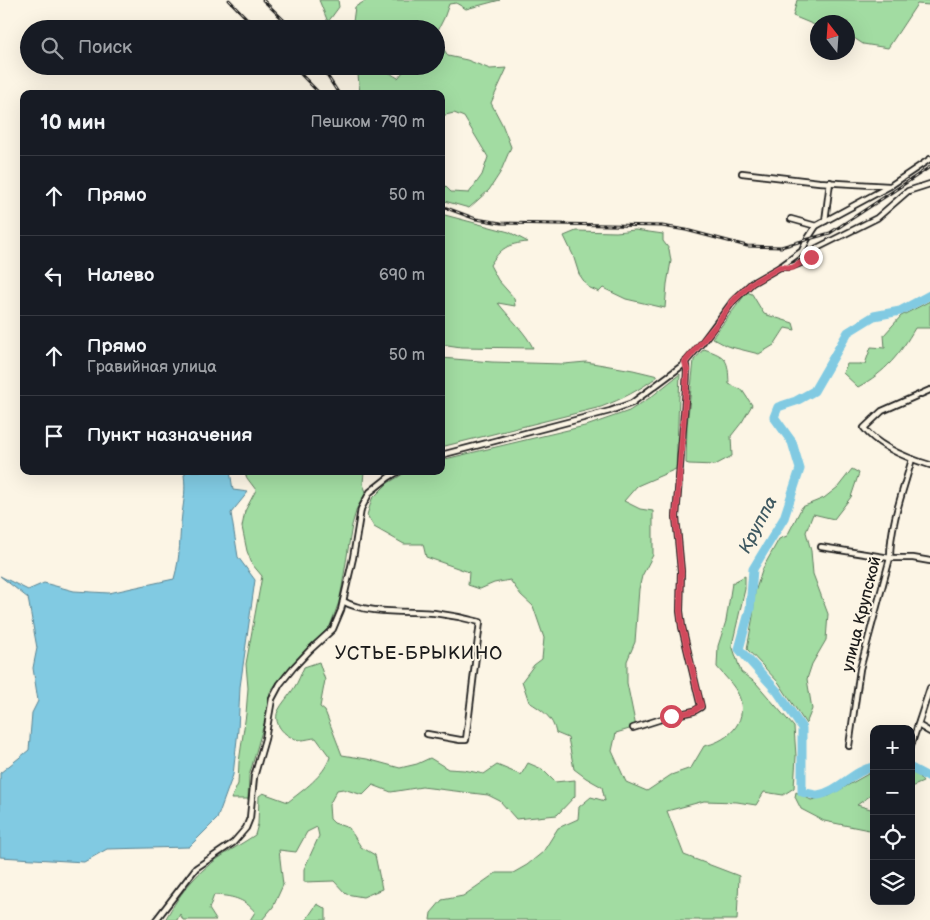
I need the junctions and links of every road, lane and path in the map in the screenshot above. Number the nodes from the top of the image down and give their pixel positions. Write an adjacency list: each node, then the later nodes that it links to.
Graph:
1 (930, 159): 5 (street)
2 (742, 173): 3 (street)
3 (830, 182): 5 (street); 7 (street)
4 (930, 184): 9 (street)
5 (890, 186): 7 (street)
6 (791, 219): 8 (street)
7 (825, 221): 8 (street)
8 (816, 226): 9 (street)
9 (780, 267): 10 (street)
10 (685, 362): 12 (street); 22 (street)
11 (930, 390): 13 (street)
12 (445, 454)
13 (912, 459): 14 (street); 17 (street, улица Крупской)
14 (930, 465)
15 (392, 475): 19 (street)
16 (821, 547): 17 (street)
17 (890, 558): 18 (street); 26 (street, улица Крупской)
18 (930, 561)
19 (343, 601): 24 (street); 27 (street)
20 (930, 688): 21 (street)
21 (918, 725): 23 (street); 25 (street)
22 (633, 728)
23 (930, 732)
24 (427, 734)
25 (915, 734)
26 (849, 746)
27 (156, 920)

